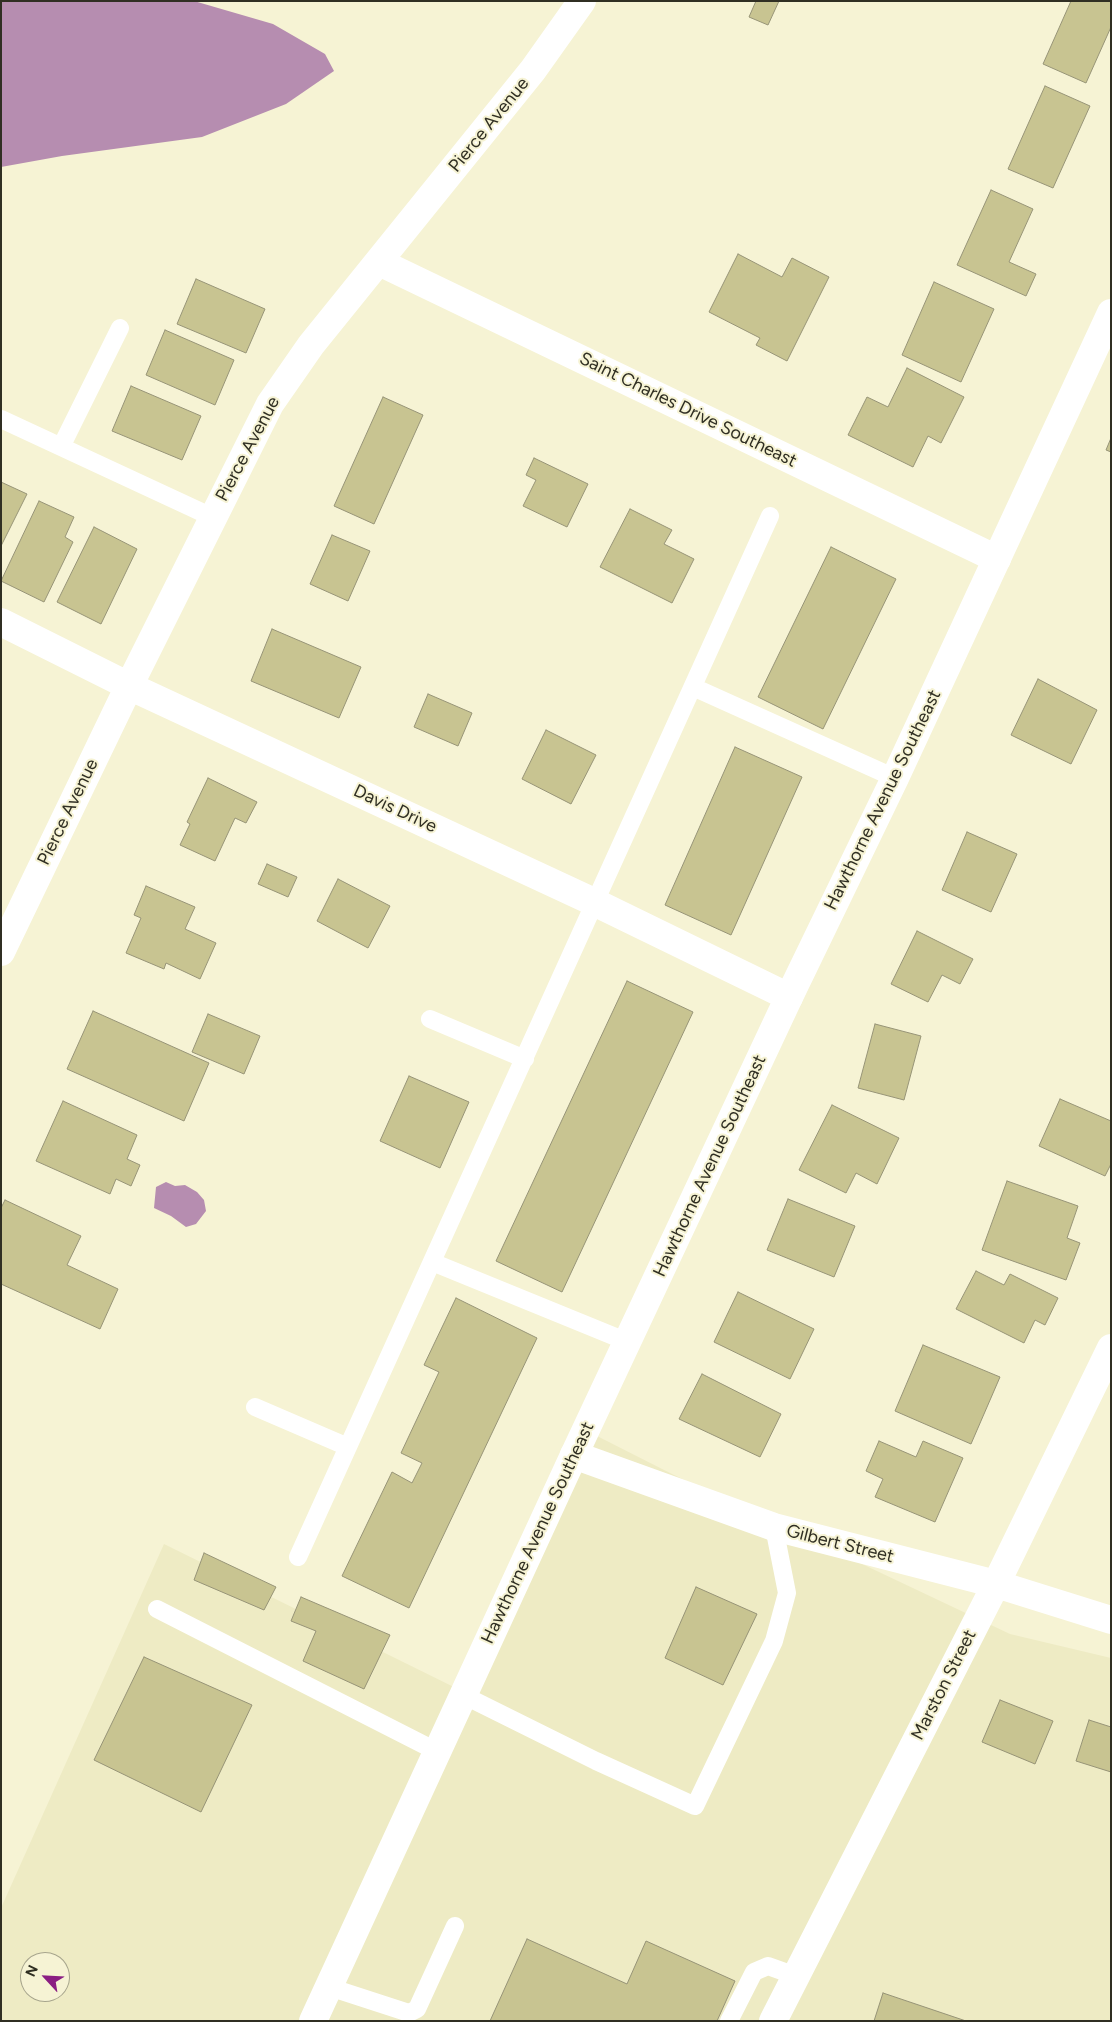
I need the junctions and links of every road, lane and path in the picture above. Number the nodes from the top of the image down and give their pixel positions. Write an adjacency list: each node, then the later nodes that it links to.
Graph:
1 (582, 1): 2 (street, Pierce Avenue)
2 (379, 262): 8 (street, Pierce Avenue); 9 (street, Saint Charles Drive Southeast)
3 (1111, 313): 9 (street, Hawthorne Avenue Southeast)
4 (120, 328): 6 (lane)
5 (1, 419): 6 (lane)
6 (61, 447): 8 (lane)
7 (770, 516): 12 (lane)
8 (212, 517): 11 (street, Pierce Avenue)
9 (997, 559): 13 (street, Hawthorne Avenue Southeast)
10 (1, 622): 11 (street, Davis Drive)
11 (129, 686): 14 (street, Davis Drive); 15 (street, Pierce Avenue)
12 (693, 687): 13 (lane); 14 (lane)
13 (895, 778): 16 (street, Hawthorne Avenue Southeast)
14 (596, 903): 16 (street, Davis Drive); 18 (lane)
15 (1, 952)
16 (789, 997): 20 (street, Hawthorne Avenue Southeast)
17 (430, 1019): 18 (lane)
18 (525, 1059): 19 (lane)
19 (432, 1262): 20 (lane); 23 (lane)
20 (628, 1342): 24 (street, Hawthorne Avenue Southeast)
21 (1111, 1348): 27 (street, Marston Street)
22 (255, 1407): 23 (lane)
23 (348, 1448): 26 (lane)
24 (574, 1455): 25 (street, Gilbert Street); 30 (street, Hawthorne Avenue Southeast)
25 (774, 1527): 27 (street, Gilbert Street); 30 (lane)
26 (298, 1557)
27 (996, 1584): 29 (street, Gilbert Street); 33 (street, Marston Street)
28 (157, 1609): 31 (lane)
29 (1111, 1620)
30 (462, 1695): 31 (street, Hawthorne Avenue Southeast)
31 (436, 1751): 34 (street, Hawthorne Avenue Southeast)
32 (454, 1926): 34 (lane)
33 (796, 1976): 36 (lane); 37 (street, Marston Street)
34 (329, 1987): 35 (street, Hawthorne Avenue Southeast)
35 (313, 2021)
36 (729, 2021)
37 (773, 2021)

